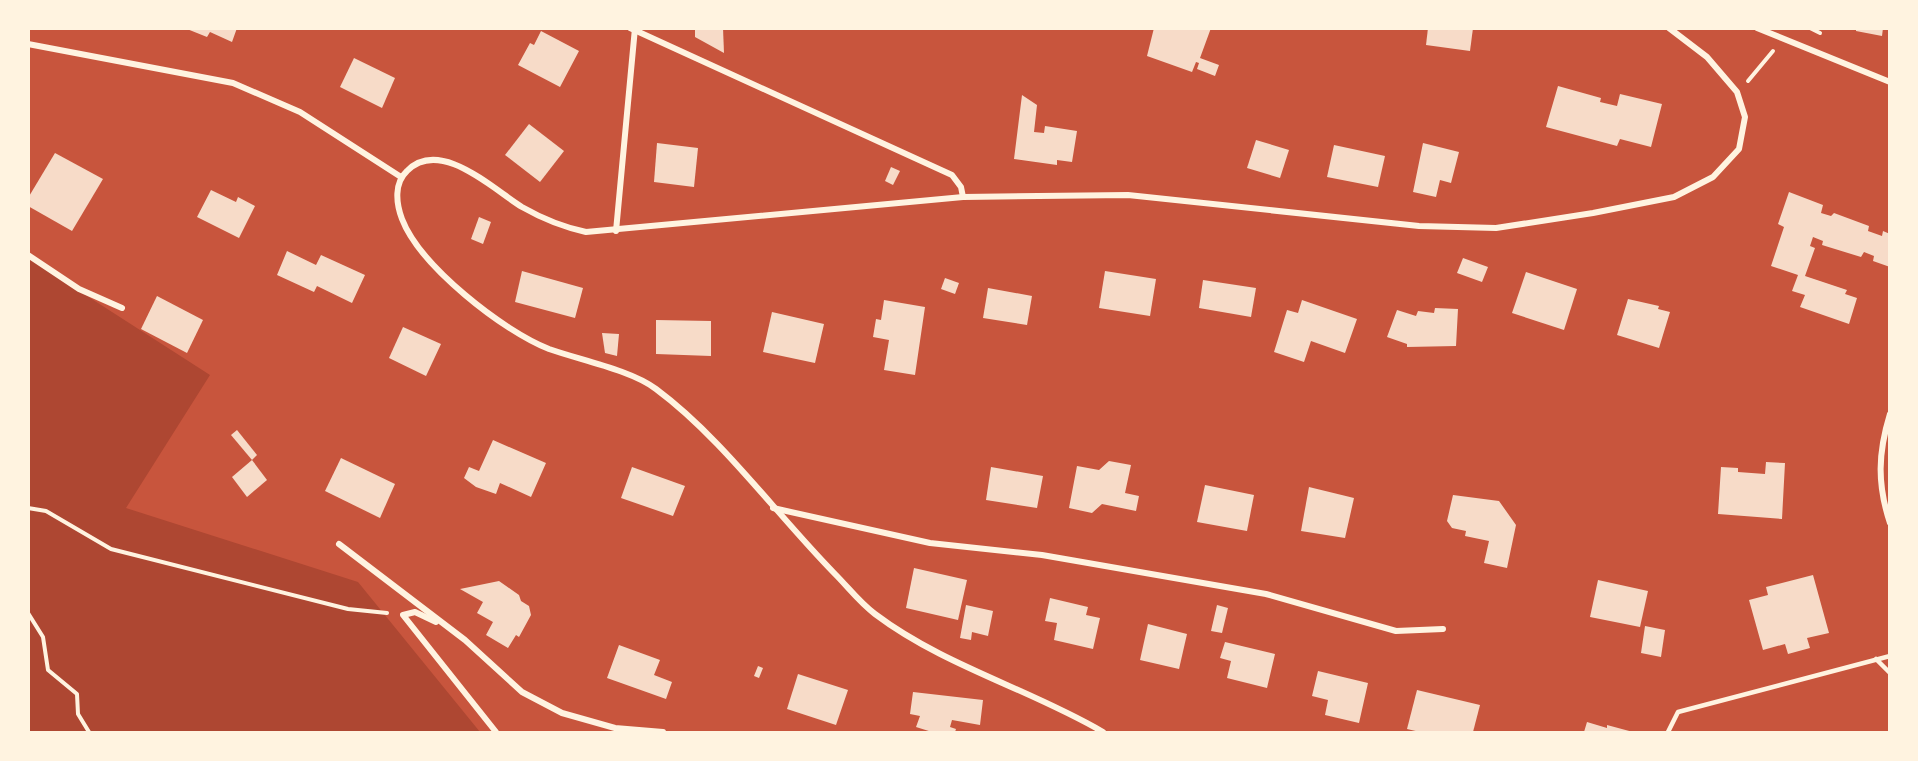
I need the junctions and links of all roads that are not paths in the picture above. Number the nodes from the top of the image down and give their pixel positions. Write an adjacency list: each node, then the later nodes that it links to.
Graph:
1 (1669, 28): 7 (street)
2 (1756, 28): 5 (street)
3 (633, 30): 7 (street); 8 (street)
4 (28, 44): 6 (street)
5 (1890, 82)
6 (401, 177): 8 (street); 12 (street)
7 (963, 197): 8 (street)
8 (616, 231)
9 (28, 255): 10 (street)
10 (122, 308)
11 (1890, 414): 13 (street)
12 (772, 508): 16 (street); 22 (street)
13 (1890, 523)
14 (339, 544): 15 (street)
15 (448, 627): 20 (street); 21 (street)
16 (1443, 629)
17 (1890, 656): 18 (lane)
18 (1876, 659): 19 (lane); 23 (lane)
19 (1890, 674)
20 (496, 732)
21 (663, 732)
22 (1103, 732)
23 (1668, 732)

